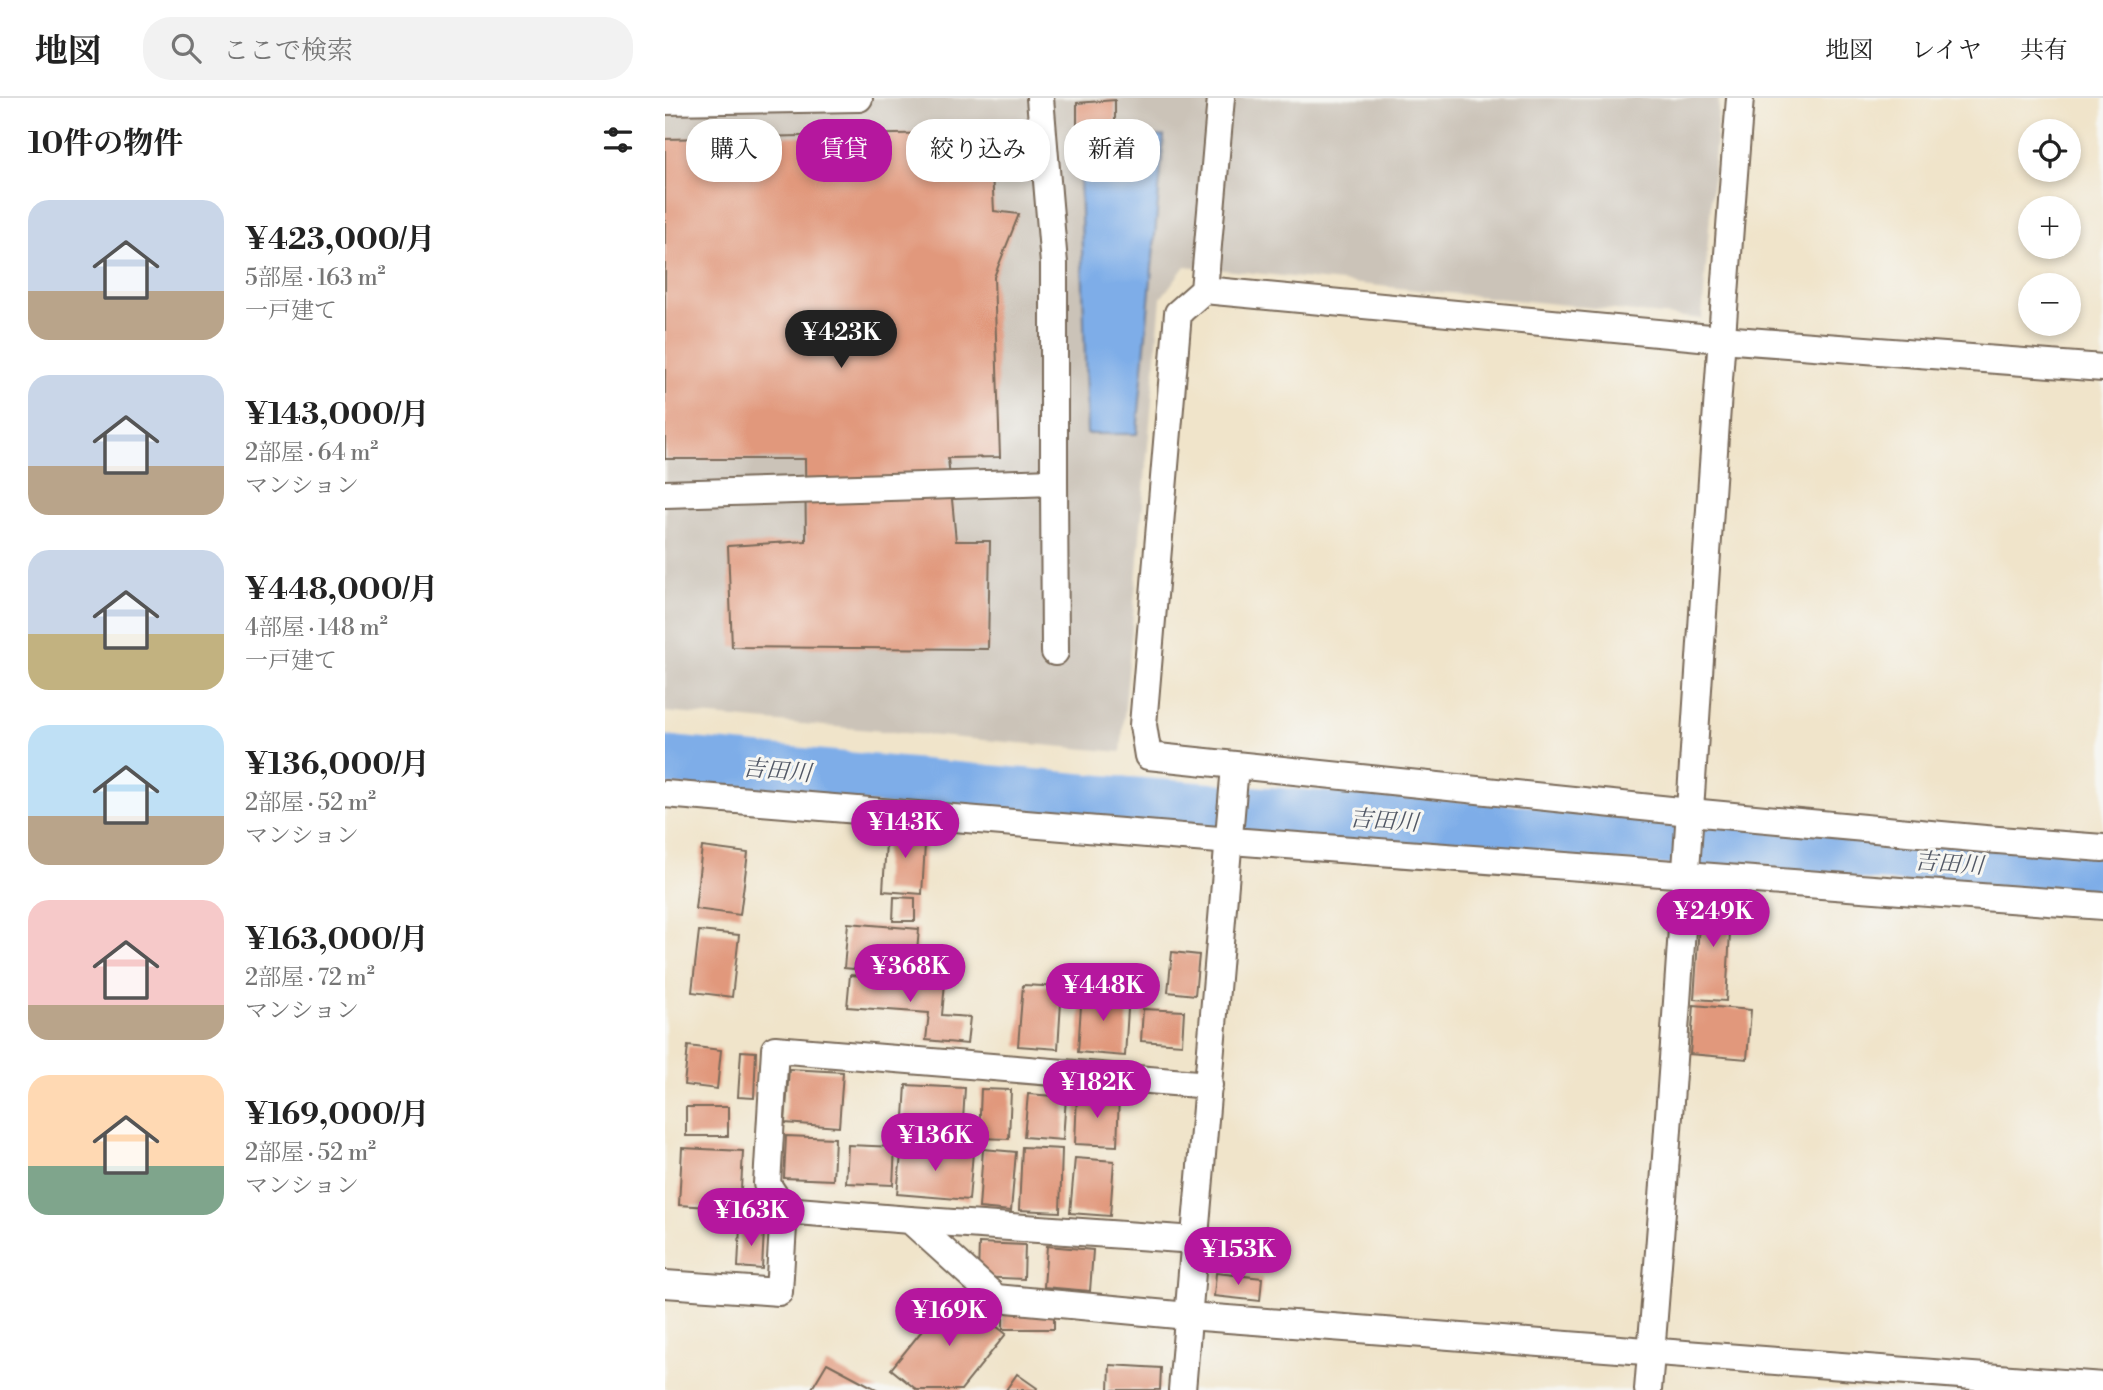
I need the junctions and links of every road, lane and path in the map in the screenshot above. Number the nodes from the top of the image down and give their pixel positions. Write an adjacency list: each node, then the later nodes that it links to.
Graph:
1 (859, 98): 5 (street)
2 (1040, 98): 9 (street)
3 (1221, 98): 6 (street)
4 (1741, 98): 7 (street)
5 (665, 100)
6 (1204, 290): 7 (street); 12 (street)
7 (1721, 339): 8 (street); 14 (street)
8 (2103, 368)
9 (1054, 482): 10 (street); 11 (street)
10 (665, 494)
11 (1055, 652)
12 (1235, 766): 14 (street); 15 (street)
13 (665, 794): 15 (street)
14 (1690, 813): 16 (street); 17 (street)
15 (1231, 841): 17 (street); 19 (street)
16 (2103, 848)
17 (1686, 876): 18 (street); 25 (street)
18 (2103, 906)
19 (1209, 1085): 20 (street); 22 (street)
20 (785, 1210): 21 (street); 23 (street)
21 (910, 1220): 22 (street); 24 (street)
22 (1195, 1240): 24 (street)
23 (665, 1284)
24 (1188, 1316): 25 (street); 27 (street)
25 (1651, 1351): 26 (street); 28 (street)
26 (2103, 1386)
27 (1182, 1390)
28 (1648, 1390)

